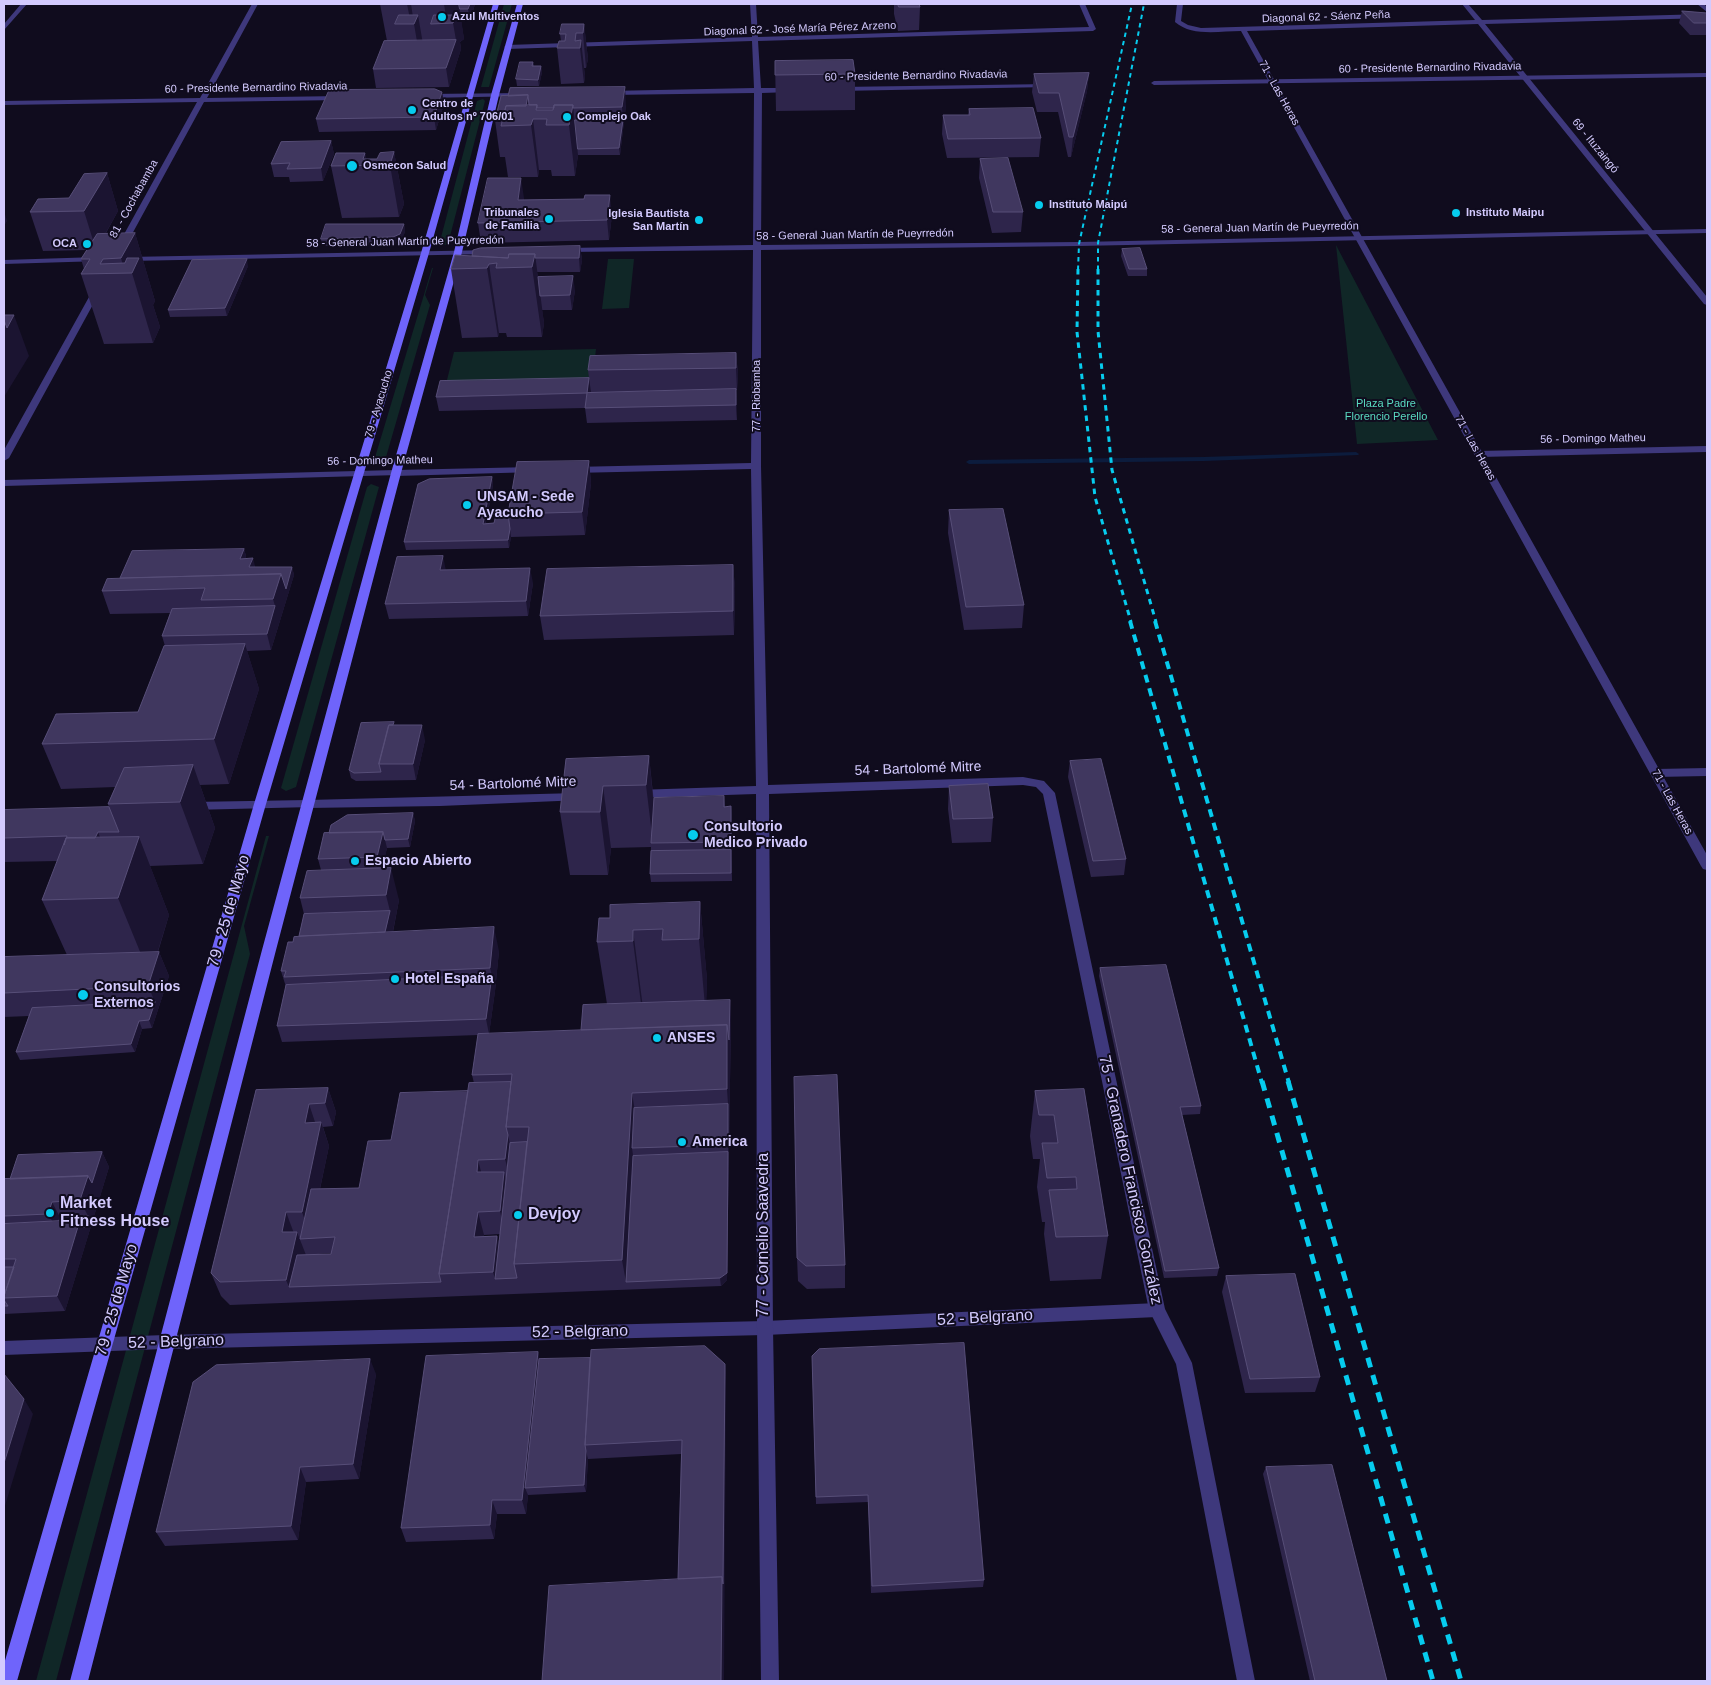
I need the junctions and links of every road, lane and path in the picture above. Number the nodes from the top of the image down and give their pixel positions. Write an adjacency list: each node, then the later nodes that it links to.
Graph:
1 (24, 4): 13 (street)
2 (255, 4): 31 (street, 81 - Cochabamba)
3 (496, 4): 29 (main road, 79 - Ayacucho)
4 (520, 4): 16 (main road)
5 (753, 4): 15 (street, 77 - Riobamba)
6 (1082, 4): 15 (street, Diagonal 62 - José María Pérez Arzeno)
7 (1180, 4): 14 (street, Diagonal 62 - Sáenz Peña)
8 (1465, 4): 12 (street, 69 - Ituzaingó)
9 (1700, 4): 10 (street)
10 (1707, 10)
11 (1707, 16): 12 (street, Diagonal 62 - Sáenz Peña)
12 (1480, 22): 14 (street, Diagonal 62 - Sáenz Peña); 18 (street, 69 - Ituzaingó)
13 (4, 28)
14 (1243, 29): 19 (street, 71 - Las Heras)
15 (756, 40): 16 (street, Diagonal 62 - José María Pérez Arzeno); 24 (street, 77 - Riobamba)
16 (507, 48): 27 (main road)
17 (1707, 75): 18 (street, 60 - Presidente Bernardino Rivadavia)
18 (1526, 78): 19 (street, 60 - Presidente Bernardino Rivadavia); 34 (street, 69 - Ituzaingó)
19 (1273, 82): 20 (street, 60 - Presidente Bernardino Rivadavia); 35 (street, 71 - Las Heras)
20 (1154, 83)
21 (1059, 85): 23 (street, 60 - Presidente Bernardino Rivadavia)
22 (797, 90): 24 (street)
23 (826, 90)
24 (758, 91): 25 (street); 36 (street, 77 - Riobamba)
25 (602, 93)
26 (534, 94): 27 (street)
27 (495, 95): 29 (street); 38 (main road)
28 (420, 96): 29 (street)
29 (469, 96): 40 (main road, 79 - Ayacucho)
30 (350, 98): 31 (street, 60 - Presidente Bernardino Rivadavia)
31 (202, 100): 32 (street, 60 - Presidente Bernardino Rivadavia); 41 (street, 81 - Cochabamba)
32 (4, 103)
33 (1707, 231): 34 (street, 58 - General Juan Martín de Pueyrredón)
34 (1650, 232): 35 (street, 58 - General Juan Martín de Pueyrredón); 45 (street, 69 - Ituzaingó)
35 (1359, 236): 36 (street, 58 - General Juan Martín de Pueyrredón); 47 (street, 71 - Las Heras)
36 (758, 248): 37 (street, 58 - General Juan Martín de Pueyrredón); 49 (street, 77 - Riobamba)
37 (558, 251)
38 (458, 252): 39 (street, 58 - General Juan Martín de Pueyrredón); 40 (street, 58 - General Juan Martín de Pueyrredón); 52 (main road)
39 (498, 252)
40 (425, 253): 41 (street, 58 - General Juan Martín de Pueyrredón); 53 (main road, 79 - Ayacucho)
41 (120, 255)
42 (105, 259): 43 (street)
43 (4, 262)
44 (104, 276): 48 (street)
45 (1707, 302)
46 (1707, 449): 47 (street, 56 - Domingo Matheu)
47 (1479, 454): 56 (street, 71 - Las Heras)
48 (4, 458)
49 (756, 466): 51 (street); 57 (street, 77 - Riobamba)
50 (542, 470): 52 (street, 56 - Domingo Matheu)
51 (562, 470)
52 (396, 473): 53 (street, 56 - Domingo Matheu); 62 (main road)
53 (358, 474): 54 (street, 56 - Domingo Matheu); 61 (main road, 79 - Ayacucho)
54 (4, 483)
55 (1707, 772): 56 (street)
56 (1656, 774): 64 (street, 71 - Las Heras)
57 (762, 789): 58 (street, 54 - Bartolomé Mitre); 59 (street, 54 - Bartolomé Mitre); 66 (street, 77 - Cornelio Saavedra)
58 (1049, 793): 65 (street, 75 - Granadero Francisco González)
59 (625, 795)
60 (586, 796): 62 (street, 54 - Bartolomé Mitre)
61 (260, 804): 62 (street, 54 - Bartolomé Mitre); 63 (street, 54 - Bartolomé Mitre); 68 (main road, 79 - 25 de Mayo)
62 (308, 804): 67 (main road)
63 (181, 807)
64 (1707, 866)
65 (1157, 1310): 66 (street, 52 - Belgrano); 73 (street, 75 - Granadero Francisco González)
66 (765, 1328): 67 (street, 52 - Belgrano); 72 (street, 77 - Cornelio Saavedra)
67 (165, 1342): 68 (street, 52 - Belgrano); 71 (main road)
68 (104, 1344): 69 (street, 52 - Belgrano); 70 (main road, 79 - 25 de Mayo)
69 (4, 1348)
70 (8, 1681)
71 (79, 1681)
72 (770, 1681)
73 (1246, 1681)

